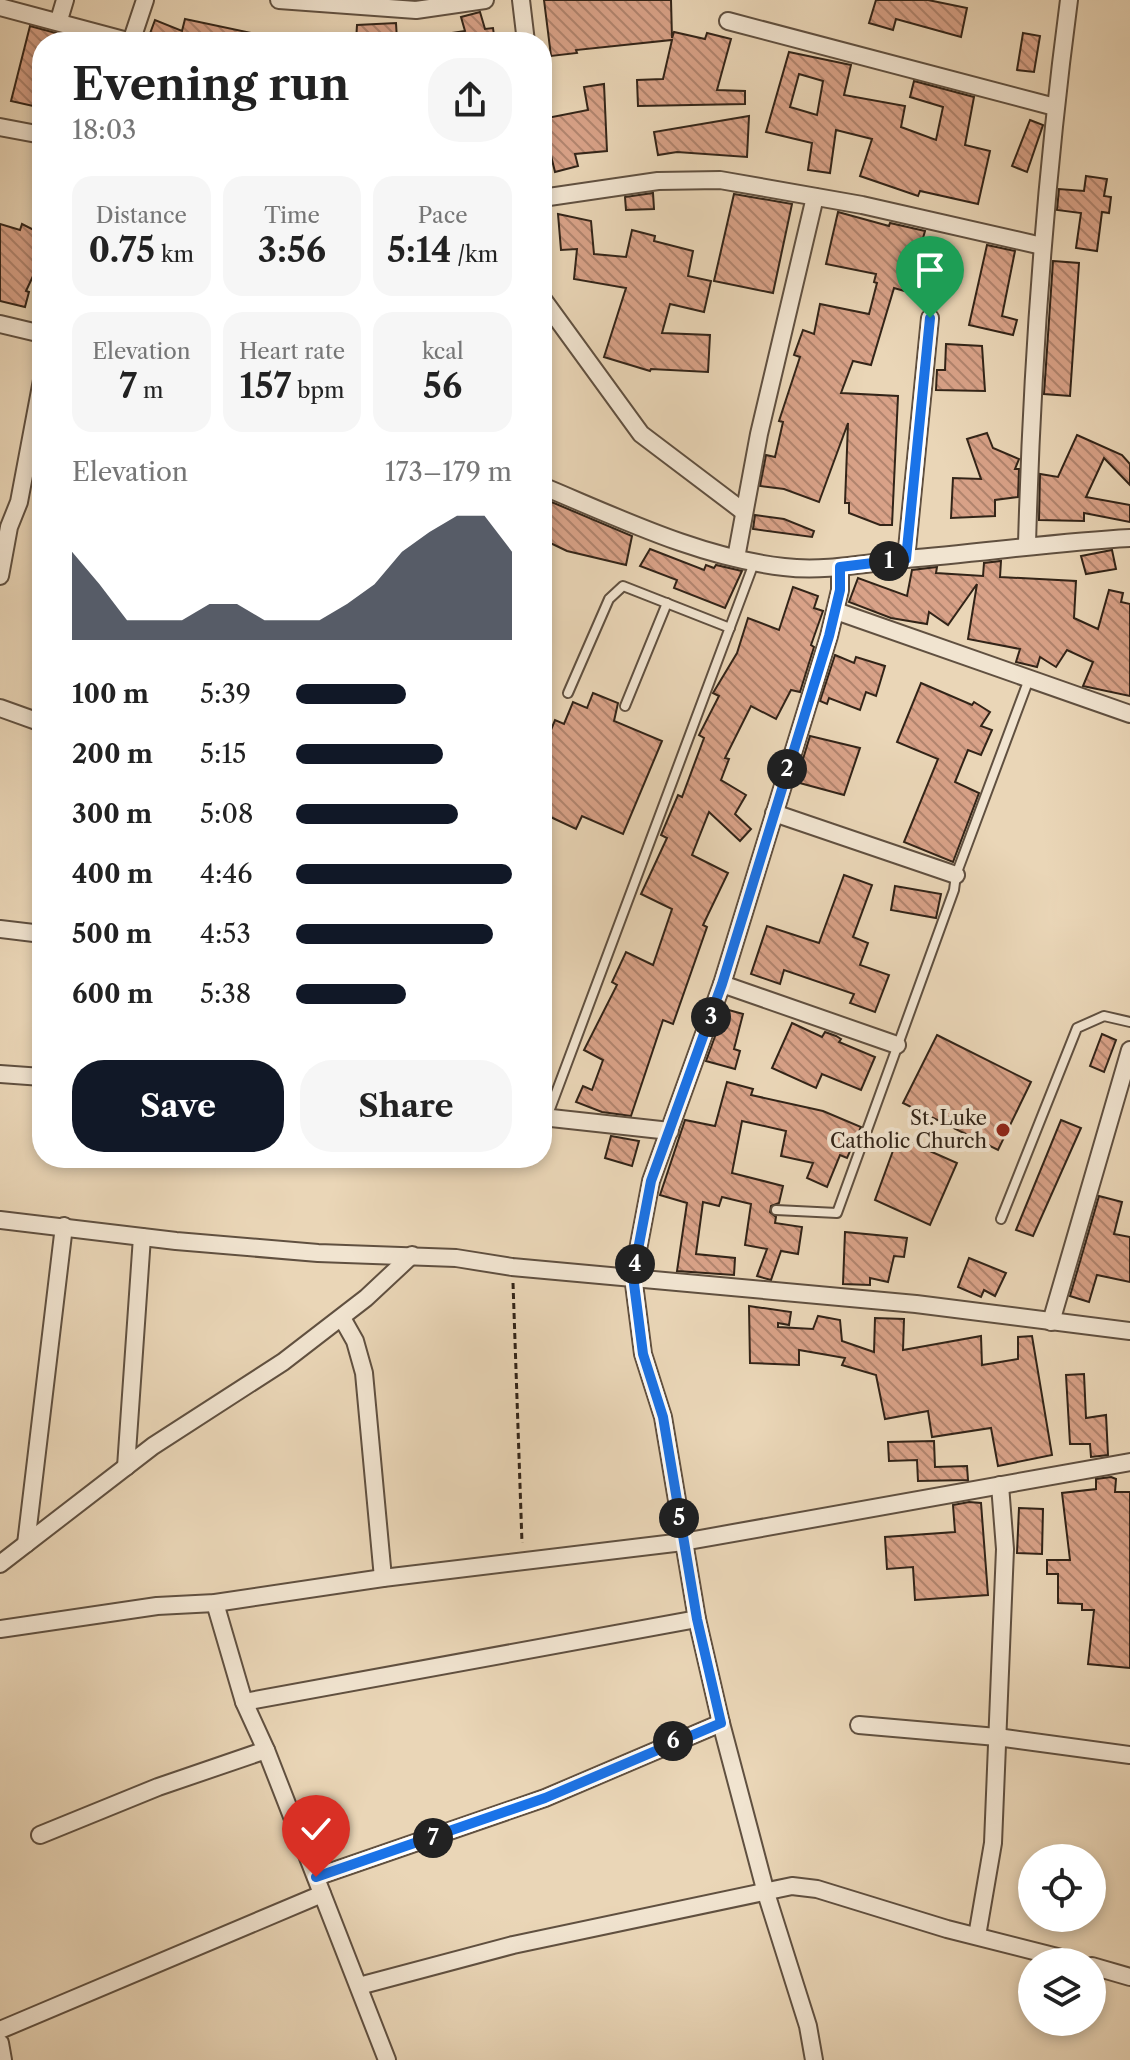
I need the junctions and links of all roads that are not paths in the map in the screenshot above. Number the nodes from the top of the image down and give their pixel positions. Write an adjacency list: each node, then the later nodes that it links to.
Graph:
1 (65, 0): 8 (street)
2 (145, 0): 11 (street)
3 (279, 0): 4 (street)
4 (485, 0)
5 (521, 0): 12 (street)
6 (1069, 0): 13 (street)
7 (0, 7): 8 (street)
8 (59, 20): 10 (street)
9 (728, 21): 13 (street)
10 (98, 32)
11 (134, 32)
12 (525, 32)
13 (1055, 107): 18 (street)
14 (0, 127): 15 (street)
15 (32, 133)
16 (552, 197): 17 (street)
17 (815, 197): 18 (street); 25 (street)
18 (1042, 246): 28 (street)
19 (552, 312): 25 (street)
20 (930, 318): 30 (street)
21 (0, 324): 22 (street)
22 (32, 332)
23 (32, 433): 26 (street)
24 (552, 490): 29 (street)
25 (744, 512): 29 (street)
26 (4, 526): 33 (street)
27 (1130, 538): 28 (street)
28 (1027, 544): 30 (street)
29 (736, 558): 31 (street)
30 (906, 559): 32 (street)
31 (754, 563): 32 (street); 36 (lane)
32 (840, 567): 35 (street)
33 (0, 576)
34 (667, 603): 36 (lane); 38 (lane); 39 (lane)
35 (836, 611): 37 (street); 43 (street)
36 (730, 628): 53 (lane)
37 (1030, 678): 41 (street); 44 (lane)
38 (568, 693)
39 (625, 706)
40 (0, 708): 42 (street)
41 (1130, 714)
42 (32, 719)
43 (774, 813): 44 (street); 47 (street)
44 (956, 875): 49 (lane)
45 (0, 929): 46 (street)
46 (32, 933)
47 (722, 984): 49 (street); 55 (street)
48 (1130, 1022): 57 (lane)
49 (897, 1045): 56 (lane)
50 (1130, 1050): 64 (street)
51 (0, 1074): 52 (street)
52 (32, 1076)
53 (552, 1098)
54 (552, 1118): 55 (street)
55 (670, 1131): 62 (street)
56 (776, 1210)
57 (1001, 1219)
58 (0, 1220): 59 (street)
59 (64, 1226): 60 (street); 70 (street)
60 (142, 1237): 61 (street); 67 (street)
61 (412, 1255): 62 (street); 63 (street)
62 (633, 1276): 64 (street); 69 (street)
63 (342, 1318): 67 (street); 72 (street)
64 (1051, 1322): 65 (street)
65 (1130, 1331)
66 (1130, 1462): 68 (street)
67 (126, 1467): 70 (street)
68 (1000, 1485): 69 (street); 79 (street)
69 (683, 1542): 72 (street); 74 (street)
70 (26, 1544): 71 (street)
71 (0, 1564)
72 (383, 1578): 73 (street)
73 (215, 1603): 75 (street); 76 (street)
74 (697, 1619): 76 (street); 77 (street)
75 (0, 1629)
76 (244, 1702): 80 (street)
77 (721, 1723): 83 (street); 84 (street)
78 (859, 1725): 79 (street)
79 (997, 1737): 81 (street); 86 (street)
80 (266, 1750): 82 (street); 83 (street)
81 (1130, 1755)
82 (40, 1835)
83 (316, 1877): 85 (street)
84 (766, 1893): 86 (street); 90 (street); 95 (street)
85 (322, 1894): 90 (street); 91 (street)
86 (977, 1936): 87 (street)
87 (1023, 1948)
88 (1106, 1970): 89 (street)
89 (1130, 1977)
90 (359, 1986): 94 (street)
91 (0, 2030)
92 (0, 2043): 93 (street)
93 (3, 2060)
94 (387, 2060)
95 (814, 2060)

